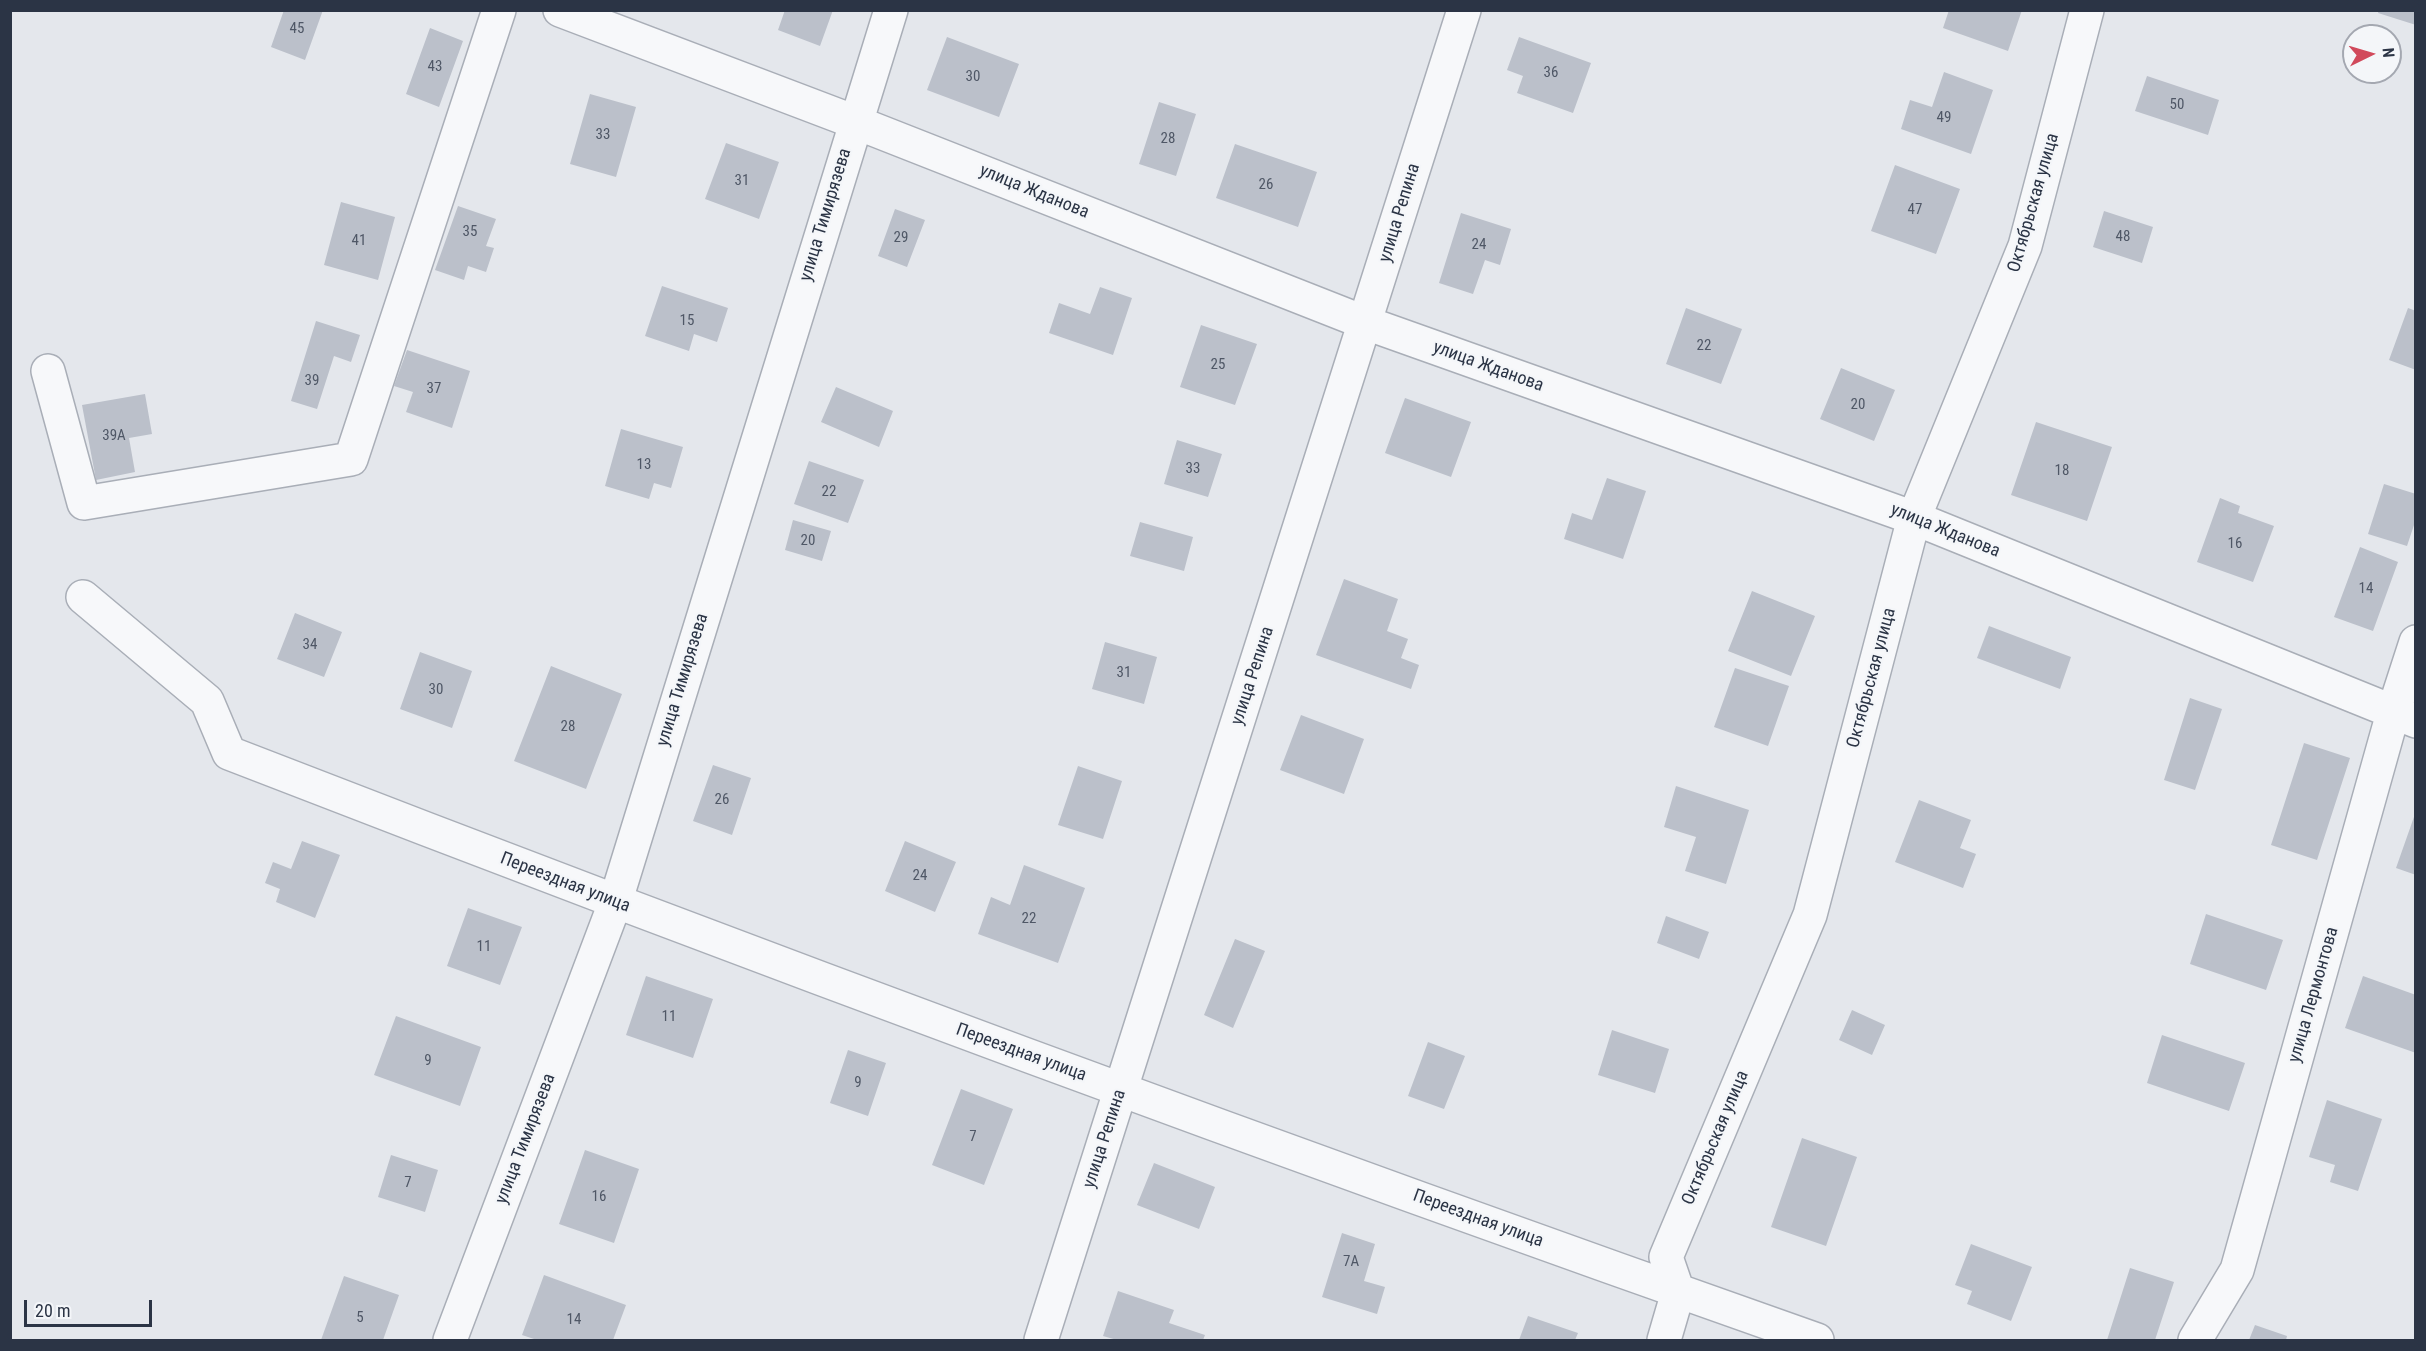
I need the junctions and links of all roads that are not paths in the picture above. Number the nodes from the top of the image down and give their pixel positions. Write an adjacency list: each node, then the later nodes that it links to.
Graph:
1 (500, 10): 8 (street)
2 (560, 10): 6 (street, улица Жданова)
3 (891, 10): 6 (street, улица Тимирязева)
4 (1464, 10): 7 (street, улица Репина)
5 (2087, 10): 9 (street, Октябрьская улица)
6 (855, 122): 7 (street, улица Жданова); 13 (street, улица Тимирязева)
7 (1366, 323): 9 (street, улица Жданова); 14 (street, улица Репина)
8 (48, 371)
9 (1914, 518): 12 (street, улица Жданова); 15 (street, Октябрьская улица)
10 (83, 597): 13 (street, Переездная улица)
11 (2415, 642): 12 (street, улица Лермонтова)
12 (2404, 717): 20 (street, улица Лермонтова)
13 (615, 903): 14 (street, Переездная улица); 16 (street, улица Тимирязева)
14 (1121, 1089): 15 (street, Переездная улица); 17 (street, улица Репина)
15 (1678, 1292): 18 (street); 19 (street, Переездная улица)
16 (450, 1341)
17 (1041, 1341)
18 (1664, 1341)
19 (1817, 1341)
20 (2195, 1341)

